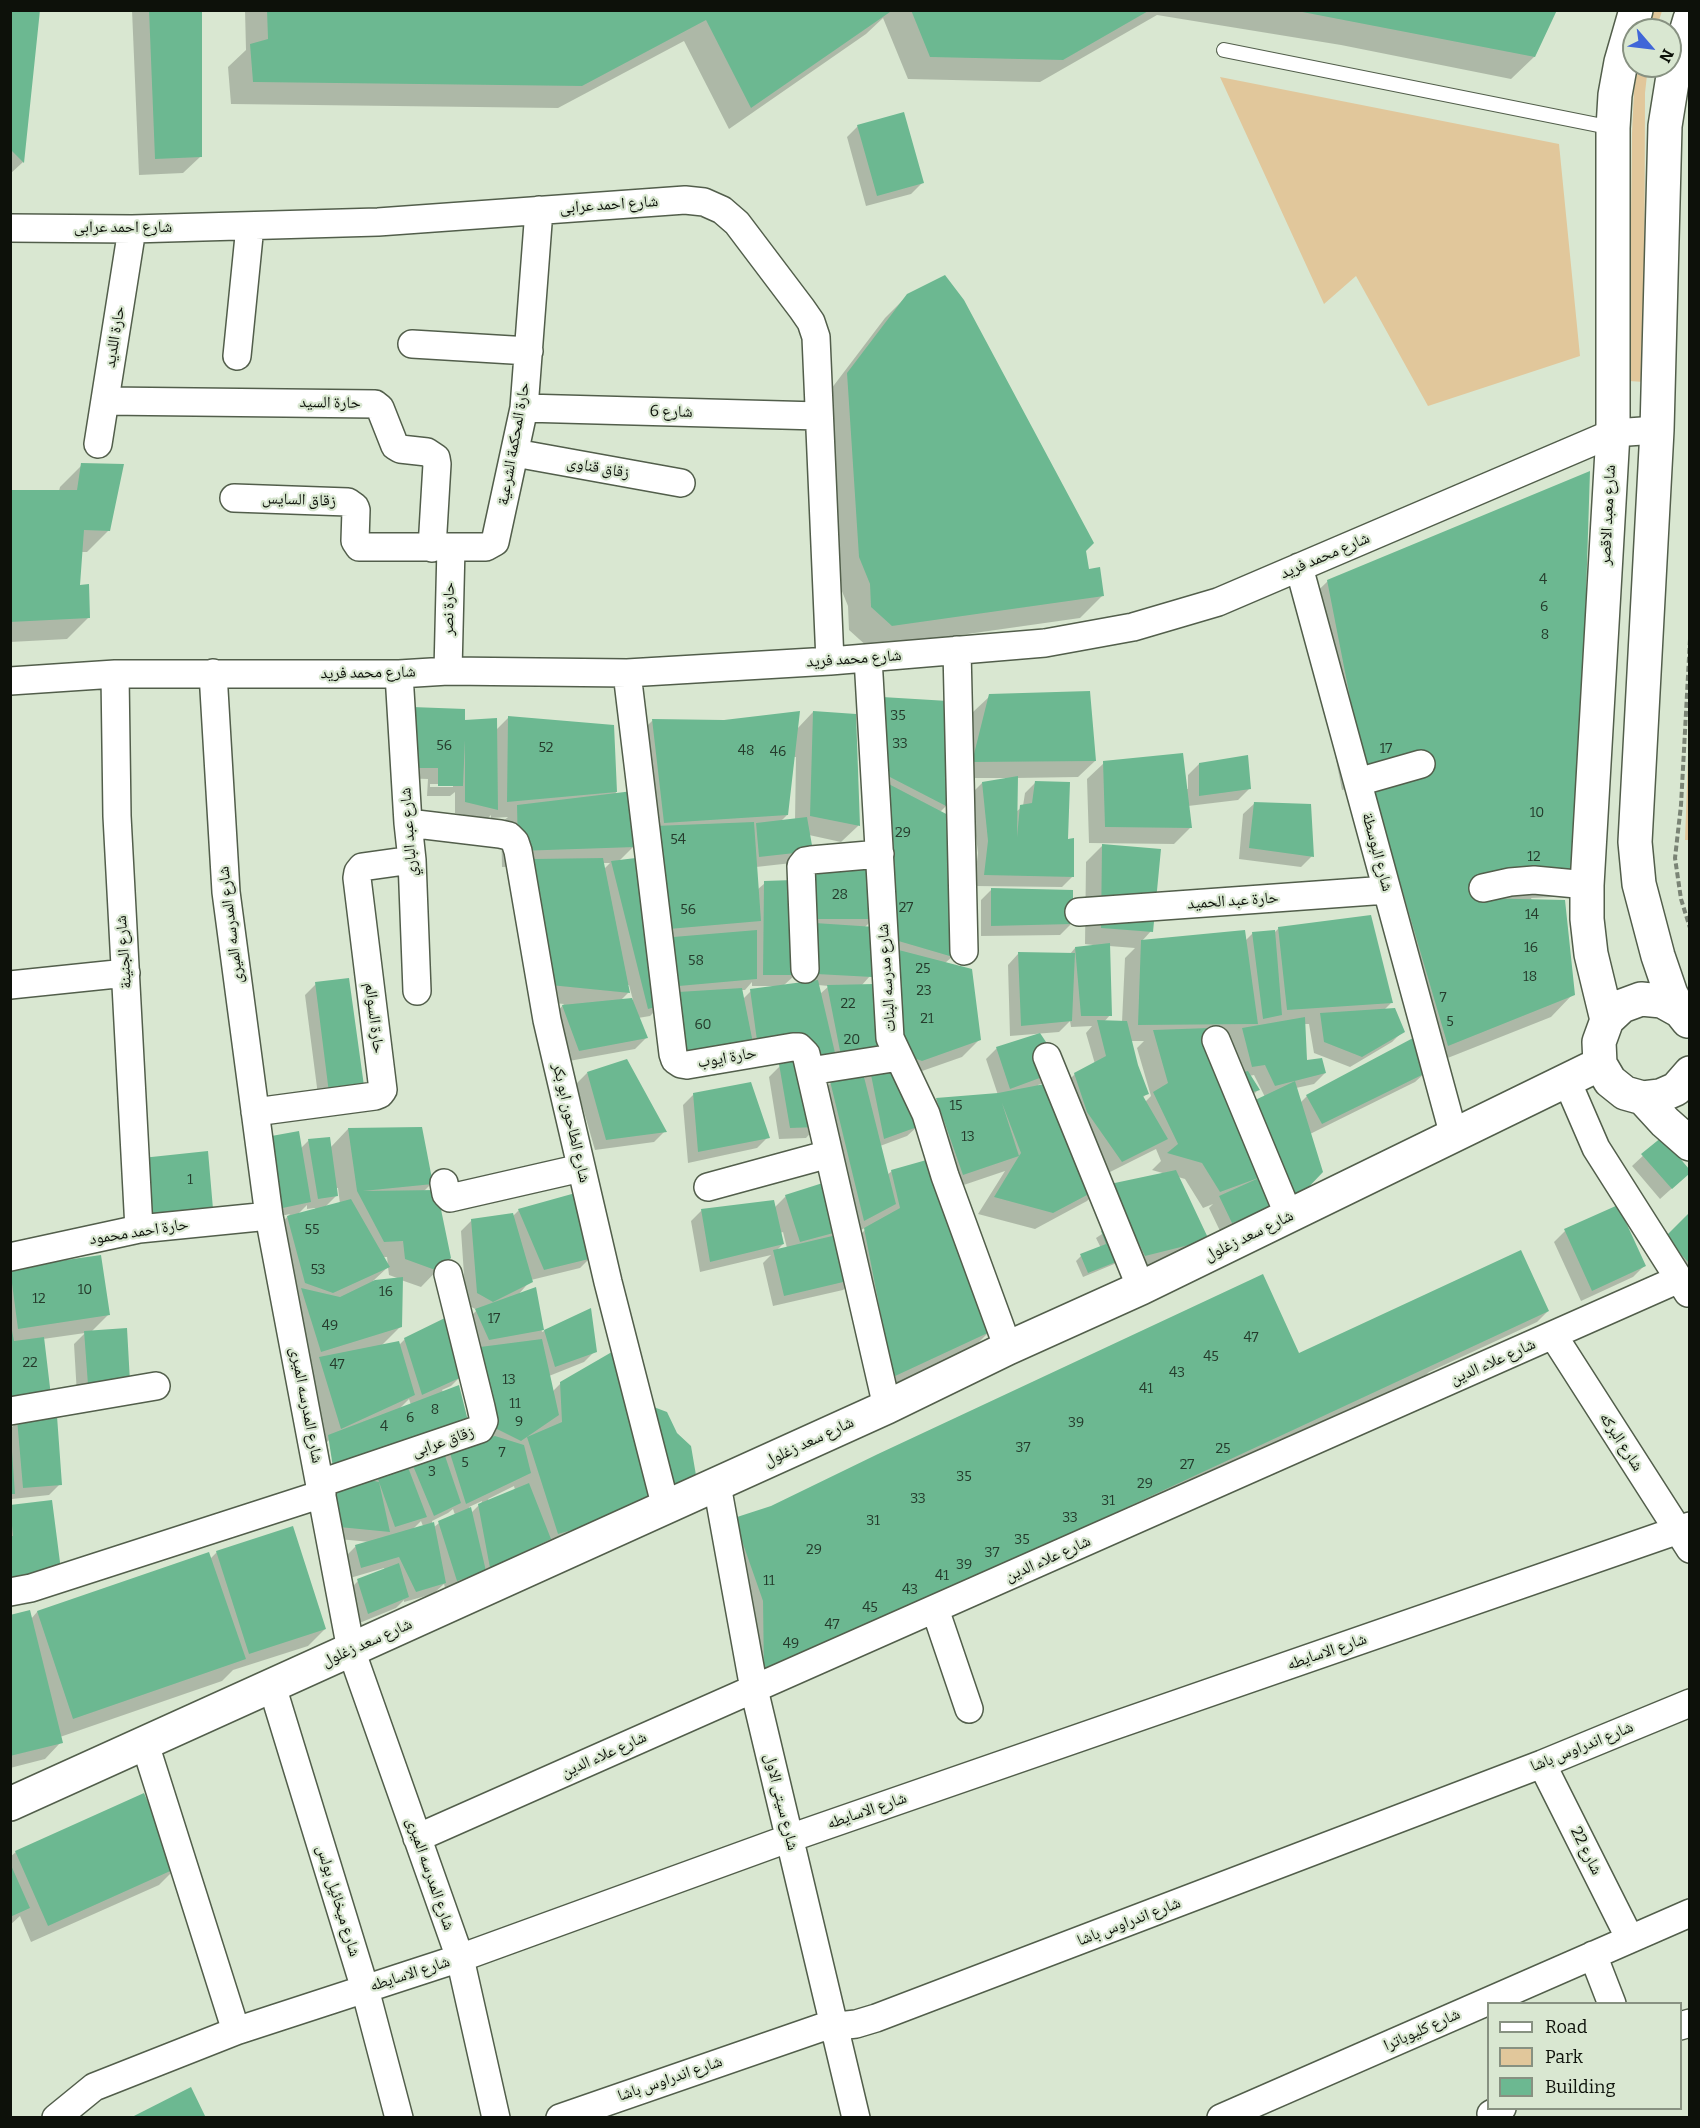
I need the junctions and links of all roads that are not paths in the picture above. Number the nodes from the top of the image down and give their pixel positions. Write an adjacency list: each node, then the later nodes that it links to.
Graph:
1 (1636, 10): 4 (main road, شارع معبد الاقصر)
2 (1689, 19): 15 (main road)
3 (1224, 50): 4 (lane)
4 (1613, 128): 16 (main road, شارع معبد الاقصر)
5 (539, 210): 6 (street, شارع احمد عرابى); 10 (street, حارة المحكمة الشرعية); 14 (street, شارع احمد عرابى)
6 (250, 226): 8 (street, شارع احمد عرابى); 11 (street)
7 (10, 228): 8 (street, شارع احمد عرابى)
8 (132, 229): 12 (street, حارة اللديد)
9 (412, 344): 10 (street)
10 (529, 351): 13 (street, حارة المحكمة الشرعية)
11 (237, 356)
12 (105, 401): 17 (street, حارة اللديد); 21 (street, حارة السيد)
13 (524, 408): 14 (street, شارع 6); 18 (street, حارة المحكمة الشرعية)
14 (819, 416): 25 (street, شارع احمد عرابى)
15 (1657, 430): 16 (street, شارع محمد فريد); 46 (main road)
16 (1612, 433): 22 (street, شارع محمد فريد); 37 (main road, شارع معبد الاقصر)
17 (98, 444)
18 (515, 453): 19 (street, زقاق قناوى); 21 (street, حارة المحكمة الشرعية)
19 (681, 483)
20 (234, 498): 21 (street, زقاق السايس)
21 (442, 548): 26 (street, حارة نصر)
22 (1299, 567): 23 (street, شارع محمد فريد); 33 (street, شارع البوسطة)
23 (957, 650): 24 (street, شارع محمد فريد); 41 (street)
24 (868, 658): 25 (street, شارع محمد فريد); 35 (street, شارع مدرسه البنات)
25 (830, 661): 28 (street, شارع محمد فريد)
26 (448, 671): 28 (street, شارع محمد فريد); 30 (street, شارع محمد فريد)
27 (213, 673): 29 (street, شارع محمد فريد); 30 (street, شارع محمد فريد); 56 (street, شارع المدرسه الميرى)
28 (627, 673): 52 (street, حارة ايوب)
29 (115, 674): 31 (street, شارع محمد فريد); 43 (street, شارع الجنينة)
30 (399, 674): 34 (street, شارع عبد الباري)
31 (10, 681)
32 (1421, 764): 33 (street)
33 (1358, 782): 39 (street, شارع البوسطة)
34 (408, 824): 36 (street, شارع عبد الباري); 60 (street, شارع الطاحون ابو بكر)
35 (880, 854): 42 (street); 50 (street, شارع مدرسه البنات)
36 (412, 860): 45 (street, شارع عبد الباري); 56 (street, حارة السوالم)
37 (1587, 885): 38 (street); 47 (main road, شارع معبد الاقصر)
38 (1483, 888)
39 (1387, 890): 40 (street, حارة عبد الحميد); 57 (street, شارع البوسطة)
40 (1079, 912)
41 (963, 951)
42 (805, 969)
43 (126, 973): 44 (street); 65 (street, شارع الجنينة)
44 (10, 985)
45 (417, 991)
46 (1685, 1017): 47 (main road)
47 (1607, 1020): 51 (main road)
48 (1216, 1040): 64 (street)
49 (1047, 1056): 69 (street)
50 (899, 1057): 52 (street); 71 (street, شارع مدرسه البنات)
51 (1600, 1064): 54 (main road, شارع سعد زغلول); 55 (main road)
52 (810, 1071): 59 (street, حارة ايوب)
53 (1689, 1073): 55 (main road)
54 (1567, 1081): 57 (main road, شارع سعد زغلول); 68 (street)
55 (1643, 1098): 58 (main road)
56 (255, 1112): 63 (street, شارع المدرسه الميرى)
57 (1454, 1136): 64 (main road, شارع سعد زغلول)
58 (1689, 1144)
59 (829, 1155): 62 (street); 73 (street, حارة ايوب)
60 (581, 1168): 61 (street); 77 (street, شارع الطاحون ابو بكر)
61 (444, 1183)
62 (708, 1187)
63 (269, 1216): 65 (street, حارة احمد محمود); 76 (street, شارع المدرسه الميرى)
64 (1289, 1216): 69 (main road, شارع سعد زغلول)
65 (139, 1229): 66 (street, حارة احمد محمود)
66 (10, 1257)
67 (448, 1274): 76 (street, زقاق عرابى)
68 (1684, 1287): 70 (street, شارع علاء الدين)
69 (1141, 1288): 71 (main road, شارع سعد زغلول)
70 (1552, 1335): 78 (street, شارع البركه); 80 (street, شارع علاء الدين)
71 (1008, 1348): 73 (main road, شارع سعد زغلول)
72 (156, 1386): 74 (street)
73 (887, 1407): 75 (main road, شارع سعد زغلول)
74 (10, 1411)
75 (717, 1485): 77 (main road, شارع سعد زغلول); 83 (street, شارع سيتى الاول)
76 (322, 1489): 79 (street, زقاق عرابى); 81 (street, شارع المدرسه الميرى)
77 (666, 1508): 81 (main road, شارع سعد زغلول)
78 (1685, 1535): 90 (street, شارع الاسايطه)
79 (10, 1592)
80 (935, 1609): 83 (street, شارع علاء الدين); 85 (street)
81 (351, 1650): 82 (main road, شارع سعد زغلول); 89 (street, شارع المدرسه الميرى)
82 (272, 1686): 86 (main road, شارع سعد زغلول); 95 (street, شارع ميخائيل بولس)
83 (754, 1689): 89 (street, شارع علاء الدين); 90 (street, شارع سيتى الاول)
84 (1689, 1703): 87 (street, شارع اندراوس باشا)
85 (969, 1709)
86 (145, 1744): 88 (main road, شارع سعد زغلول); 98 (street)
87 (1542, 1764): 92 (street, شارع 22); 97 (street, شارع اندراوس باشا)
88 (10, 1804)
89 (417, 1838): 94 (street, شارع المدرسه الميرى)
90 (789, 1838): 94 (street, شارع الاسايطه); 97 (street, شارع سيتى الاول)
91 (1689, 1913): 92 (street, شارع كليوباترا)
92 (1630, 1939): 93 (street, شارع كليوباترا)
93 (1593, 1955): 96 (street); 104 (street, شارع كليوباترا)
94 (460, 1958): 95 (street, شارع الاسايطه); 101 (street, شارع المدرسه الميرى)
95 (365, 1989): 98 (street, شارع الاسايطه); 100 (street, شارع ميخائيل بولس)
96 (1611, 2002)
97 (835, 2026): 102 (street, شارع اندراوس باشا); 103 (street, شارع سيتى الاول)
98 (236, 2031): 99 (street, شارع الاسايطه)
99 (56, 2118)
100 (399, 2118)
101 (496, 2118)
102 (560, 2118)
103 (855, 2118)
104 (1221, 2118)

